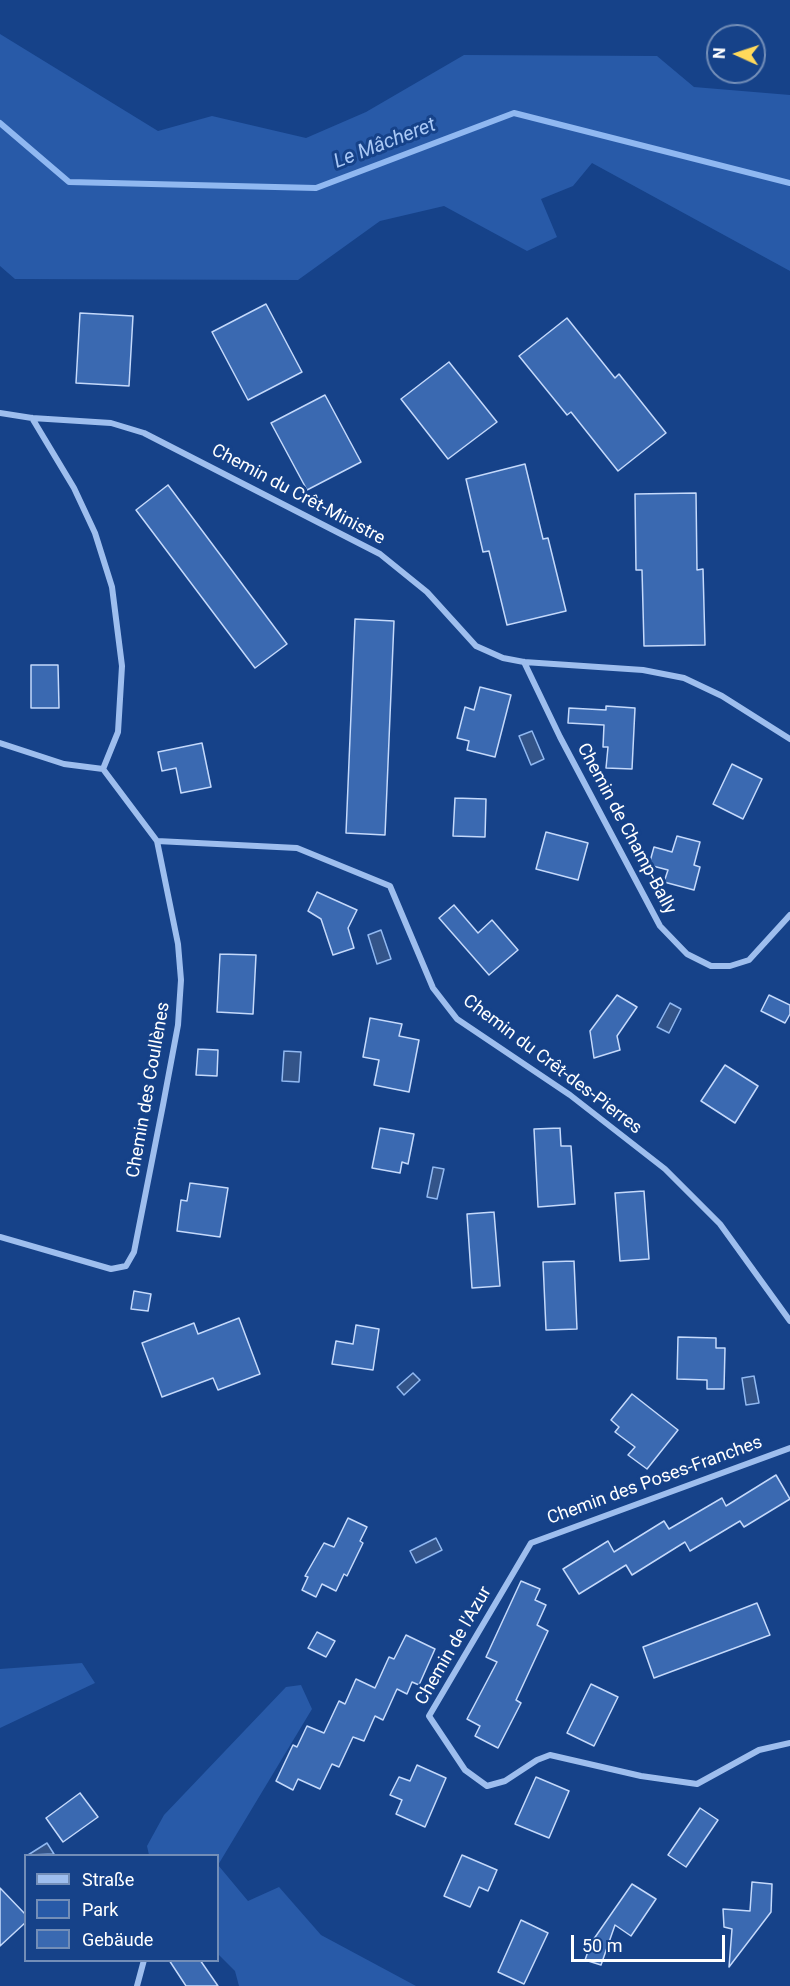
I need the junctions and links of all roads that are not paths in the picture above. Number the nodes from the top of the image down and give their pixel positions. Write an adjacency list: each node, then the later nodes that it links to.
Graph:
1 (0, 413): 2 (street, Chemin du Crêt-Ministre)
2 (32, 418): 3 (street, Chemin du Crêt-Ministre); 6 (street)
3 (524, 662): 4 (street, Chemin du Crêt-Ministre); 8 (street, Chemin de Champ-Bally)
4 (790, 739)
5 (0, 743): 6 (street)
6 (103, 769): 7 (street, Chemin des Coullènes)
7 (157, 841): 9 (street, Chemin des Coullènes); 10 (street, Chemin du Crêt-des-Pierres)
8 (790, 915)
9 (0, 1237)
10 (790, 1321)
11 (790, 1448): 12 (street, Chemin des Poses-Franches)
12 (531, 1543): 13 (street, Chemin de l'Azur)
13 (790, 1743)
14 (143, 1962): 15 (street)
15 (137, 1986)

